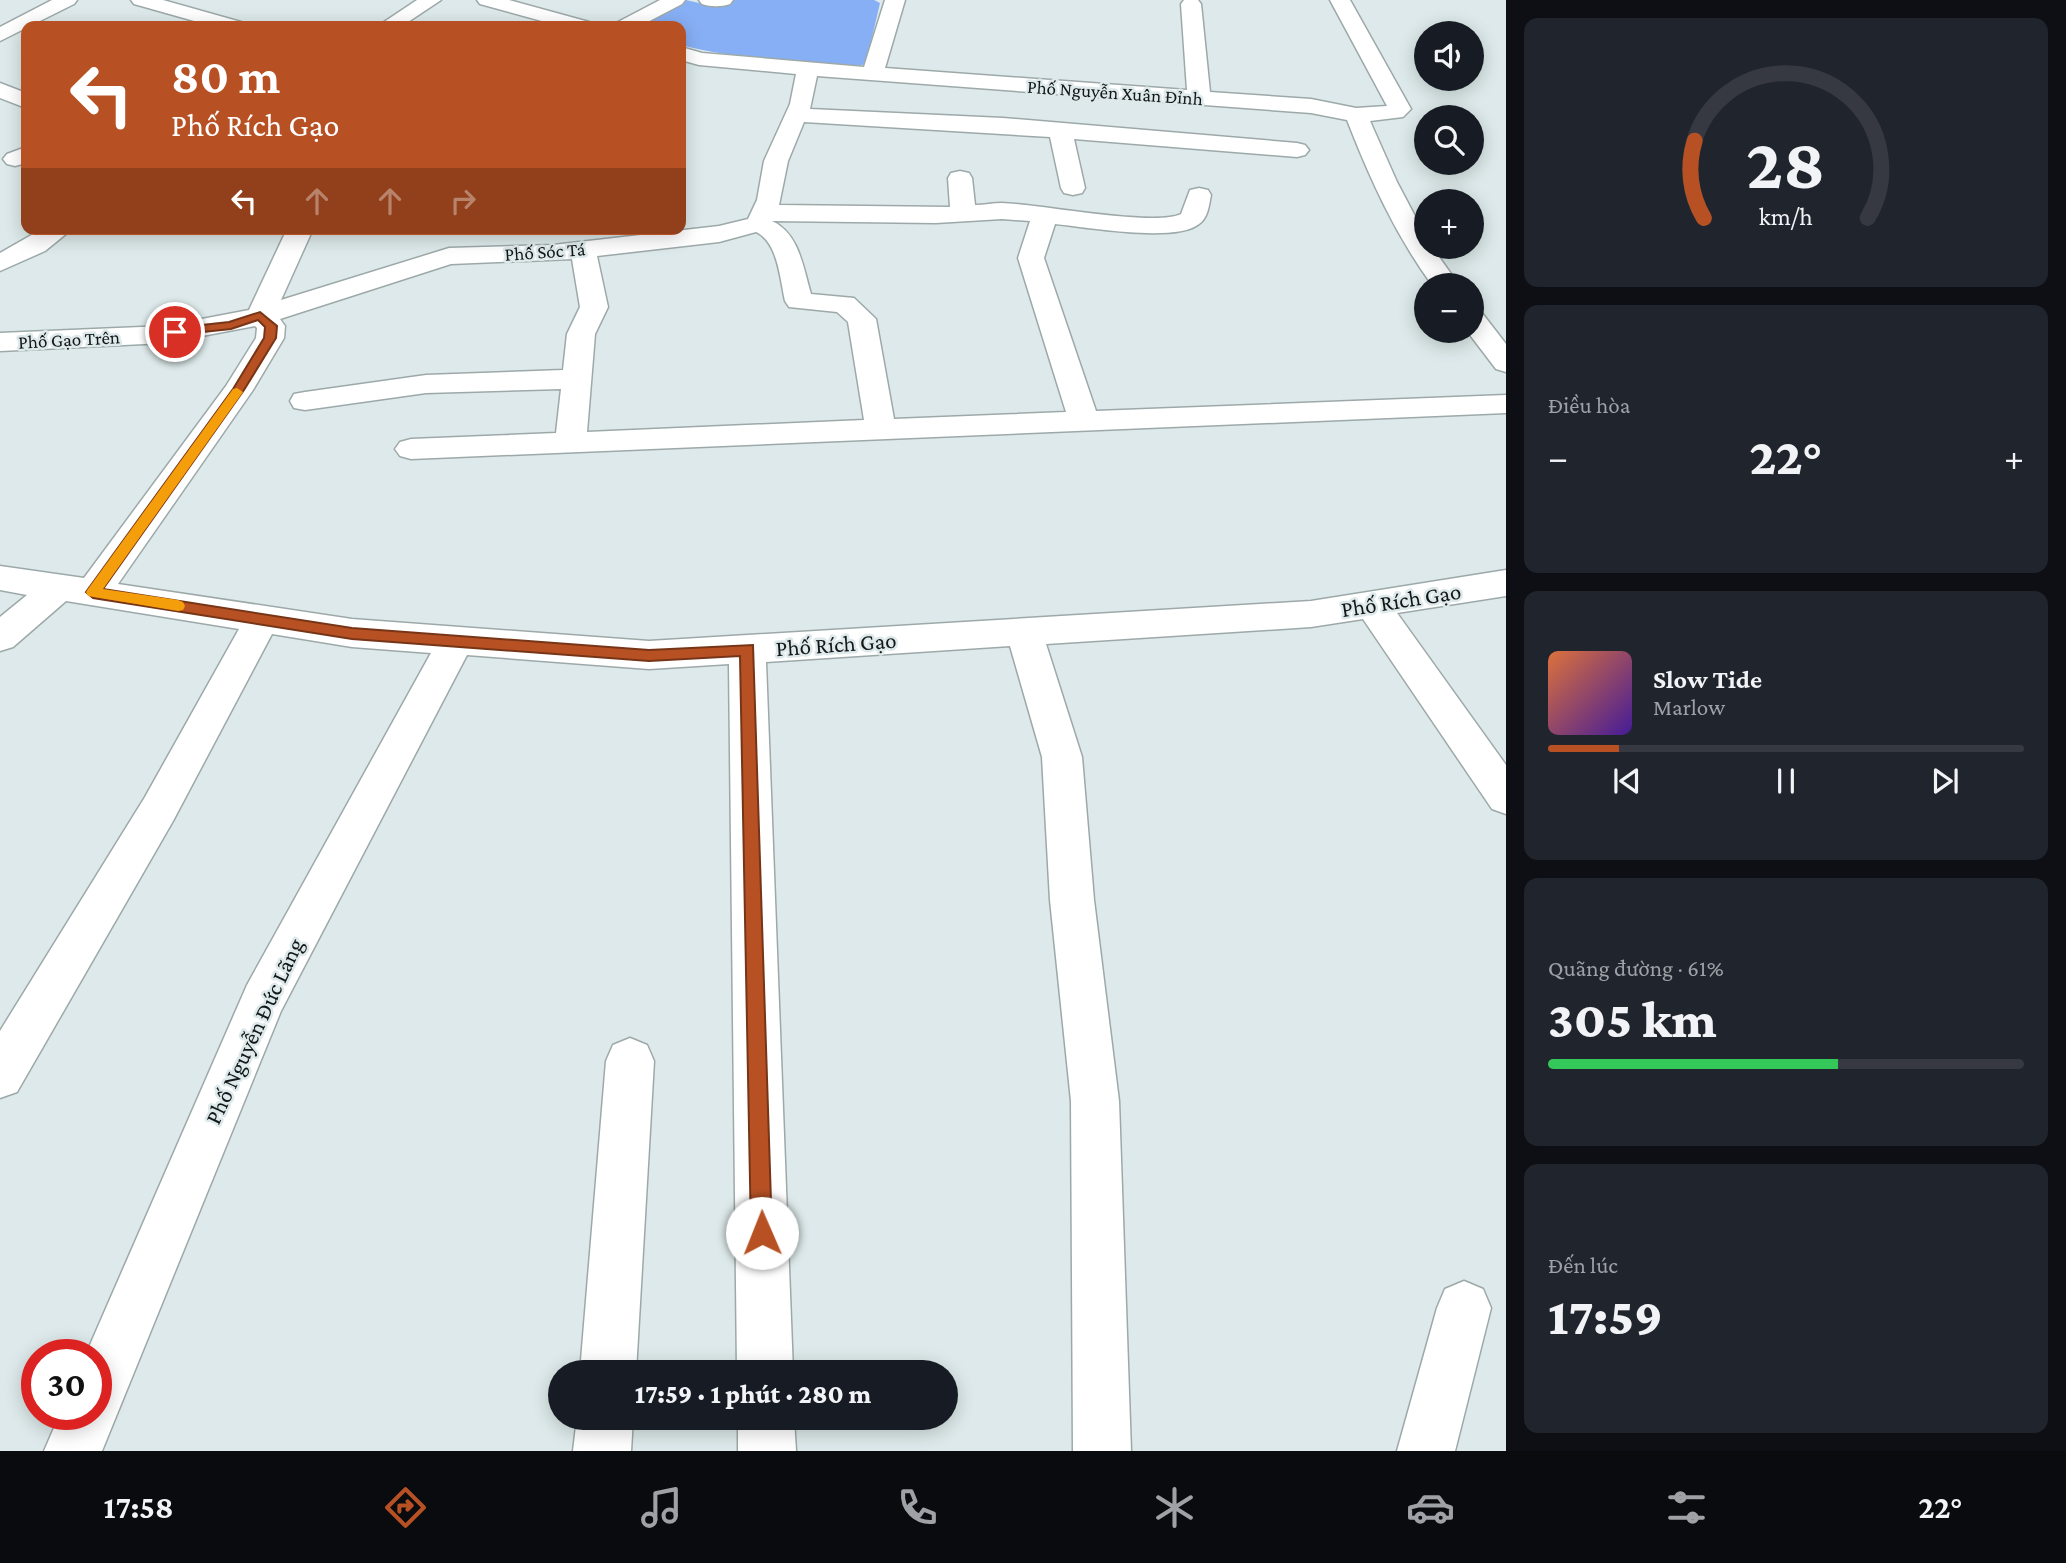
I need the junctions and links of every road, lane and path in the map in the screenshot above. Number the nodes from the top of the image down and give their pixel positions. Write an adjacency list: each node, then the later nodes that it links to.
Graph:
1 (67, 0): 11 (street)
2 (141, 0): 12 (street)
3 (431, 0): 13 (street)
4 (487, 0): 14 (street)
5 (675, 0): 15 (street)
6 (709, 0): 7 (street)
7 (723, 0)
8 (895, 0): 20 (street)
9 (1340, 0): 25 (street, Phố Nguyễn Xuân Đỉnh)
10 (1191, 4): 22 (street)
11 (27, 21)
12 (216, 21)
13 (396, 21)
14 (564, 21)
15 (635, 21)
16 (21, 24): 17 (street)
17 (0, 35)
18 (686, 54): 19 (street, Phố Nguyễn Xuân Đỉnh)
19 (808, 69): 20 (street, Phố Nguyễn Xuân Đỉnh); 24 (street)
20 (873, 74): 22 (street, Phố Nguyễn Xuân Đỉnh)
21 (0, 90): 23 (street)
22 (1199, 98): 25 (street, Phố Nguyễn Xuân Đỉnh)
23 (21, 99)
24 (796, 115): 26 (street); 33 (street)
25 (1356, 115): 38 (street)
26 (1061, 132): 27 (street); 29 (street)
27 (1297, 150)
28 (960, 178): 31 (street)
29 (1073, 188)
30 (1199, 195): 32 (street, Phố Sóc Tá)
31 (963, 213): 32 (street, Phố Sóc Tá); 33 (street, Phố Sóc Tá)
32 (1045, 215): 46 (street)
33 (761, 218): 36 (street, Phố Sóc Tá); 47 (street)
34 (50, 235): 37 (street)
35 (297, 235): 39 (street)
36 (583, 249): 39 (street, Phố Sóc Tá); 43 (street)
37 (0, 263)
38 (1436, 273)
39 (260, 316): 41 (street, Phố Gạo Trên); 52 (street)
40 (1484, 335): 42 (street)
41 (0, 342)
42 (1506, 363)
43 (577, 379): 44 (street); 48 (street)
44 (305, 401)
45 (1506, 404): 46 (street)
46 (1084, 421): 47 (street)
47 (881, 430): 48 (street)
48 (571, 442): 49 (street)
49 (411, 449)
50 (0, 578): 52 (street, Phố Rích Gạo)
51 (1506, 583): 53 (street, Phố Rích Gạo)
52 (76, 590): 54 (street, Phố Rích Gạo); 56 (street)
53 (1372, 605): 55 (street, Phố Rích Gạo); 59 (street)
54 (262, 619): 57 (street, Phố Rích Gạo); 61 (street)
55 (1024, 632): 58 (street, Phố Rích Gạo); 72 (street)
56 (0, 637)
57 (456, 641): 58 (street, Phố Rích Gạo); 63 (street, Phố Nguyễn Đức Lãng)
58 (747, 649): 65 (street)
59 (1506, 797)
60 (630, 1061): 64 (street)
61 (0, 1075)
62 (1464, 1308): 73 (street)
63 (112, 1358)
64 (609, 1360)
65 (765, 1360)
66 (82, 1430): 69 (street)
67 (604, 1430): 70 (street)
68 (766, 1430): 71 (street)
69 (73, 1451)
70 (602, 1451)
71 (767, 1451)
72 (1102, 1451)
73 (1426, 1451)

